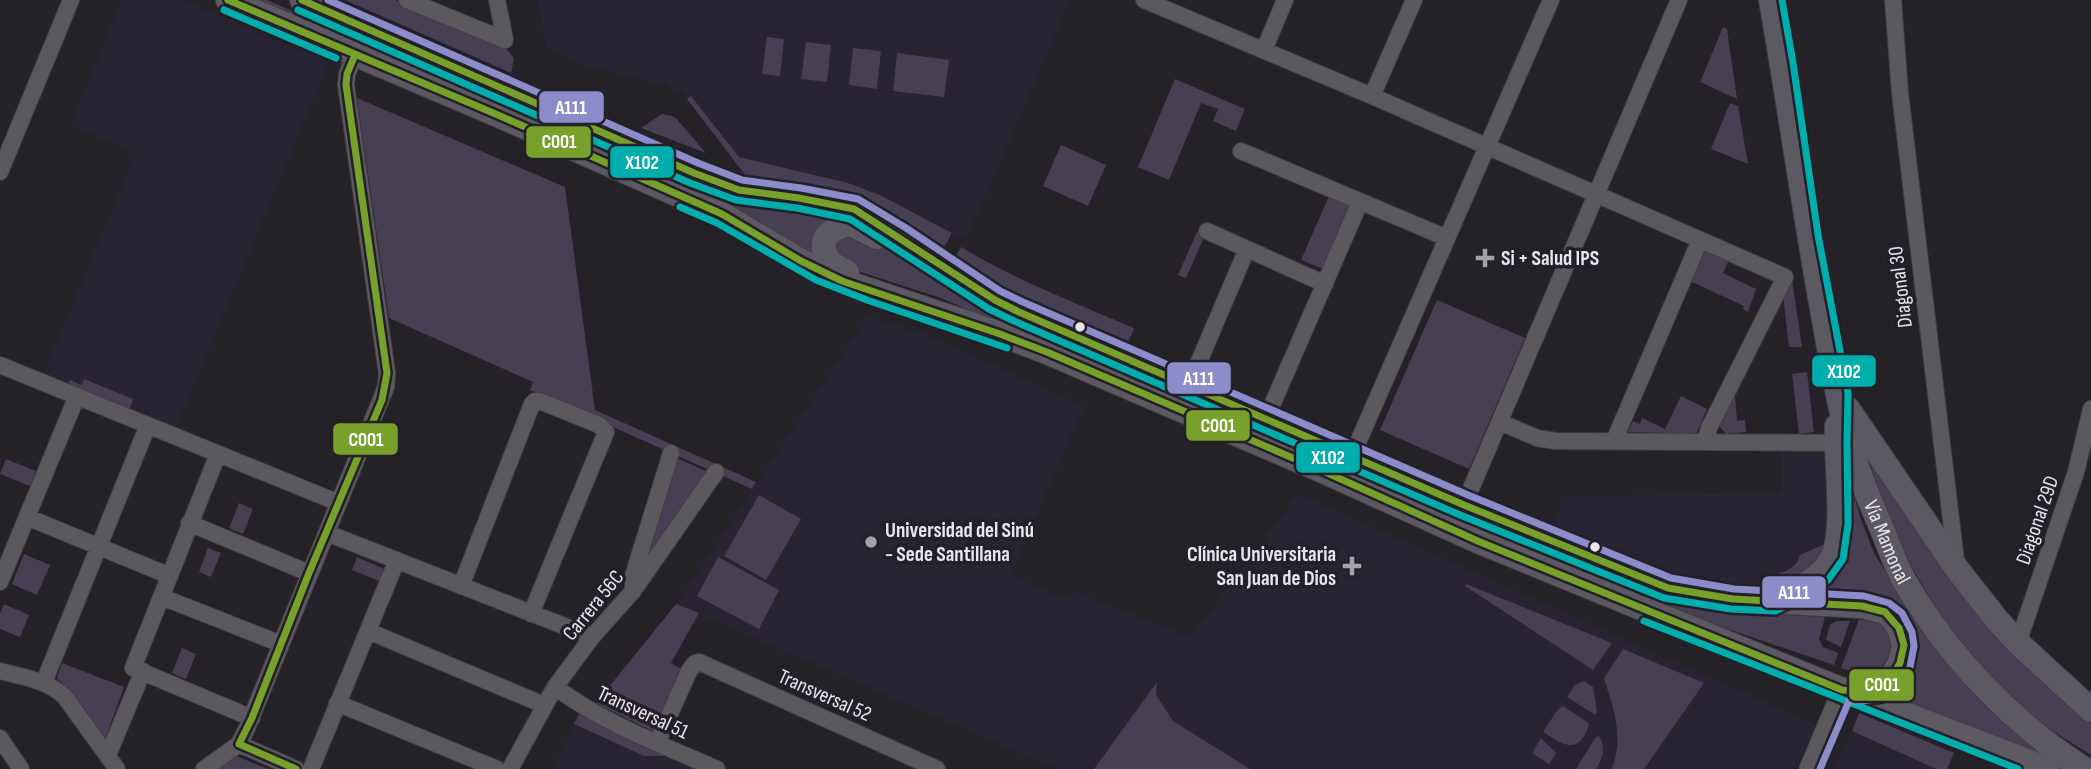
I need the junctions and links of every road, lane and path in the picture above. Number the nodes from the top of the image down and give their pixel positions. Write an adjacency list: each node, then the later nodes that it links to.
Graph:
1 (71, 0): 18 (street)
2 (228, 0): 14 (main road)
3 (302, 0): 26 (main road)
4 (497, 0): 12 (street)
5 (1144, 0): 13 (street)
6 (1285, 0): 13 (street)
7 (1414, 0): 15 (street)
8 (1552, 0): 16 (street)
9 (1679, 0): 19 (street)
10 (1771, 0): 30 (main road, Vía Mamonal)
11 (1893, 0): 50 (street, Diagonal 30)
12 (412, 1)
13 (1264, 50): 15 (street)
14 (355, 55): 27 (main road); 43 (street)
15 (1372, 96): 16 (street)
16 (1486, 147): 19 (street); 22 (street)
17 (1241, 151): 20 (street)
18 (0, 172)
19 (1595, 195): 23 (street); 34 (street)
20 (1360, 202): 22 (street); 25 (street)
21 (1207, 231): 24 (street)
22 (1447, 238): 41 (street)
23 (1700, 240): 36 (street); 37 (street)
24 (1247, 249): 25 (street); 29 (street)
25 (1325, 284): 33 (street)
26 (995, 300): 27 (main road); 29 (main road)
27 (1000, 334): 67 (main road)
28 (0, 365): 31 (street)
29 (1189, 385): 33 (main road)
30 (1838, 394): 38 (main road, Vía Mamonal); 50 (main road)
31 (77, 396): 35 (street); 45 (street)
32 (2091, 409): 62 (street, Diagonal 29D)
33 (1266, 419): 41 (main road)
34 (1500, 422): 36 (street); 44 (street)
35 (148, 425): 40 (street); 48 (street)
36 (1614, 441): 37 (street)
37 (1708, 441): 38 (street)
38 (1843, 443): 57 (main road); 86 (main road, Vía Mamonal)
39 (671, 453): 55 (street)
40 (218, 454): 43 (street); 46 (street)
41 (1352, 456): 44 (main road)
42 (716, 472): 55 (street, Carrera 56C)
43 (339, 503): 47 (street)
44 (1464, 505): 57 (main road)
45 (27, 517): 48 (street); 53 (street)
46 (189, 523): 51 (street); 52 (street)
47 (327, 533): 49 (street); 51 (street)
48 (99, 548): 52 (street); 65 (street)
49 (397, 560): 54 (street); 59 (street)
50 (1957, 569): 62 (main road)
51 (309, 573): 61 (street)
52 (170, 576): 56 (street)
53 (0, 582)
54 (461, 586): 58 (street); 58 (street)
55 (633, 591): 60 (street, Carrera 56C)
56 (162, 597): 61 (street); 64 (street)
57 (1771, 601): 67 (main road)
58 (531, 614): 60 (street)
59 (368, 631): 68 (street); 69 (street)
60 (592, 637): 66 (street, Carrera 56C)
61 (281, 643): 71 (street)
62 (2018, 643): 70 (main road)
63 (0, 671): 65 (street)
64 (143, 671): 71 (street); 75 (street)
65 (44, 682): 75 (street)
66 (555, 687): 69 (street, Carrera 56C); 73 (street, Transversal 51)
67 (1842, 690): 84 (street); 85 (main road)
68 (337, 703): 79 (street); 80 (street)
69 (544, 705): 81 (street, Carrera 56C)
70 (2091, 710)
71 (251, 718): 74 (street)
72 (0, 738): 76 (street)
73 (657, 743): 82 (street, Transversal 51); 83 (street, Transversal 52)
74 (239, 744): 77 (street); 78 (street)
75 (113, 762)
76 (21, 769)
77 (204, 769)
78 (296, 769)
79 (311, 769)
80 (497, 769)
81 (510, 769)
82 (717, 769)
83 (937, 769)
84 (1809, 769)
85 (2048, 769)
86 (2084, 769)

